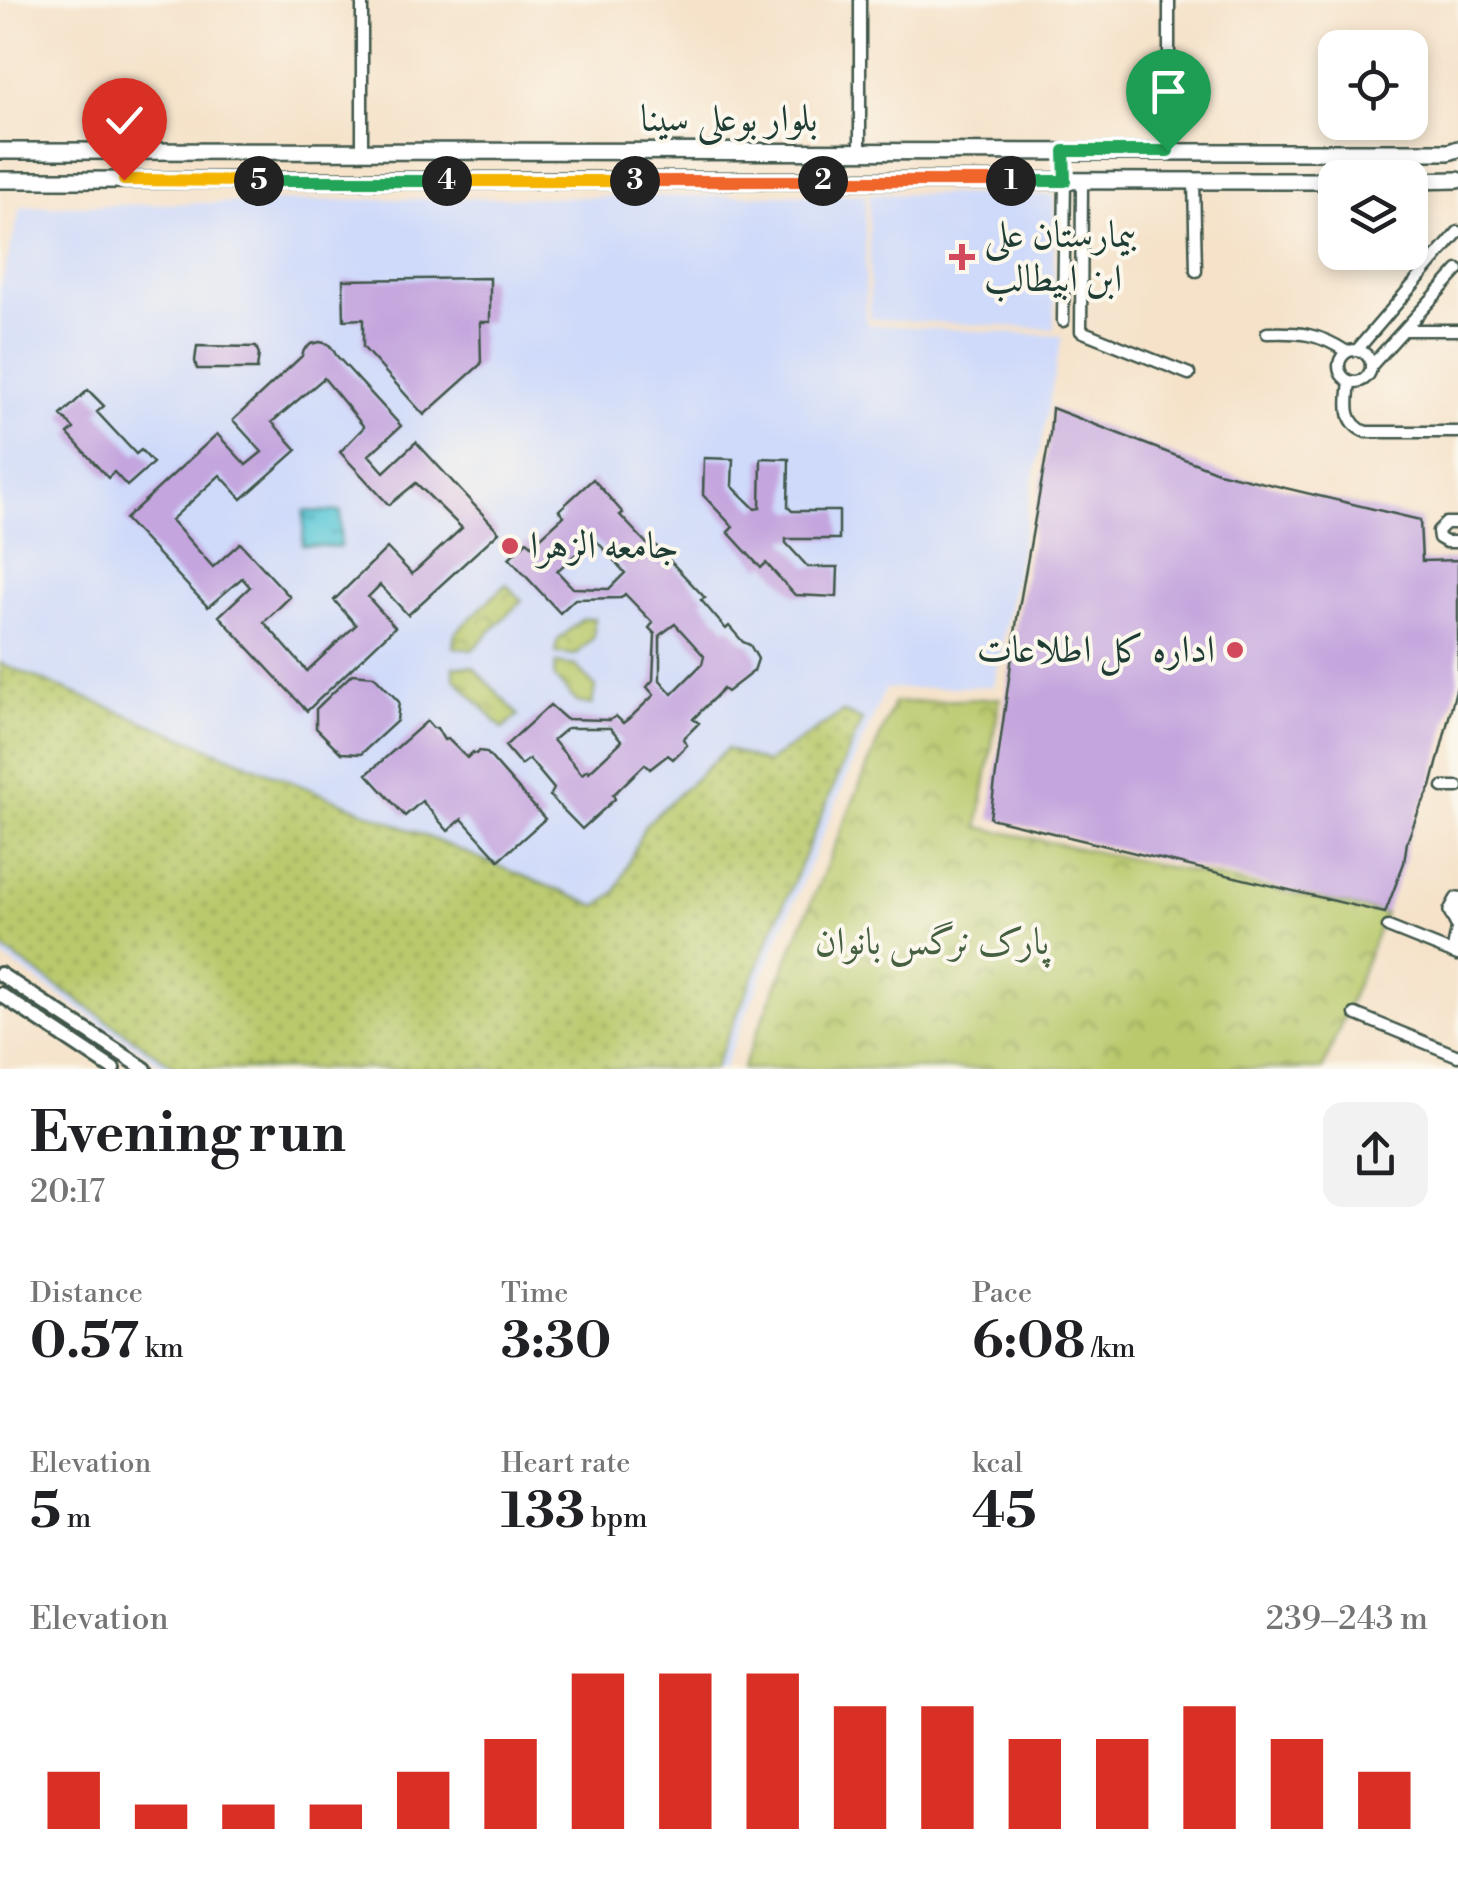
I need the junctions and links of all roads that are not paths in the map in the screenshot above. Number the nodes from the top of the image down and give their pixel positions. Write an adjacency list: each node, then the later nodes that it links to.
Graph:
1 (362, 0): 5 (street)
2 (860, 0): 9 (street)
3 (1169, 0): 7 (street)
4 (1458, 149): 7 (main road, بلوار بوعلی سینا)
5 (362, 151): 8 (main road, بلوار بوعلی سینا); 9 (main road, بلوار بوعلی سینا)
6 (1073, 151): 7 (main road, بلوار بوعلی سینا); 9 (main road, بلوار بوعلی سینا); 15 (main road); 16 (main road)
7 (1168, 151)
8 (0, 152)
9 (860, 152)
10 (0, 180): 15 (main road, بلوار بوعلی سینا)
11 (1458, 180): 13 (main road)
12 (1194, 181): 14 (main road, بلوار بوعلی سینا); 16 (main road, بلوار بوعلی سینا); 21 (street)
13 (1428, 181)
14 (1318, 182)
15 (1065, 186): 16 (main road, بلوار بوعلی سینا); 18 (street)
16 (1082, 186): 19 (street)
17 (1458, 232): 26 (street)
18 (1064, 259): 19 (street); 22 (street)
19 (1081, 259): 28 (street)
20 (1458, 270): 23 (street)
21 (1196, 271)
22 (1063, 321)
23 (1405, 330): 24 (street); 27 (street)
24 (1458, 330)
25 (1267, 333): 26 (street)
26 (1352, 351): 27 (street); 29 (street)
27 (1371, 366): 29 (street)
28 (1189, 374)
29 (1350, 381): 30 (street)
30 (1458, 432)
31 (1458, 523): 32 (street)
32 (1458, 542)
33 (1443, 787): 34 (street)
34 (1458, 787)
35 (1458, 900): 36 (main road)
36 (1458, 923): 38 (street)
37 (1388, 927): 38 (street)
38 (1455, 954)
39 (0, 974): 44 (street)
40 (0, 994): 43 (street)
41 (1355, 1014): 42 (street)
42 (1458, 1056)
43 (113, 1069)
44 (145, 1069)

